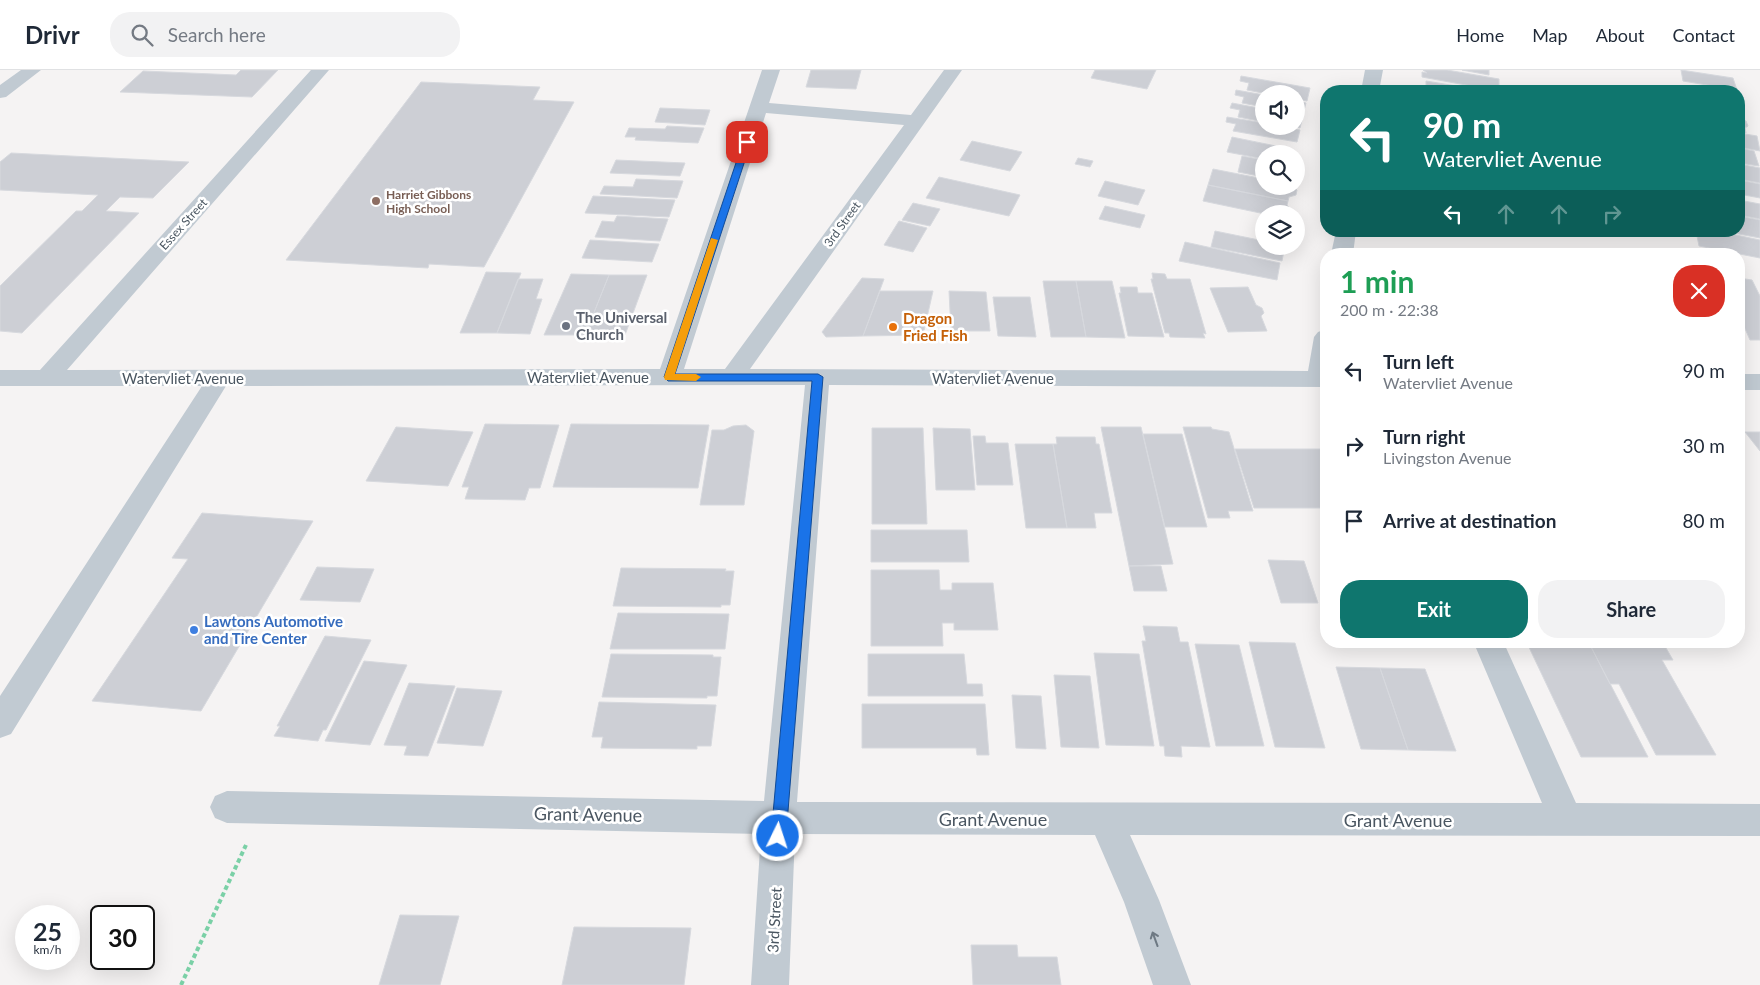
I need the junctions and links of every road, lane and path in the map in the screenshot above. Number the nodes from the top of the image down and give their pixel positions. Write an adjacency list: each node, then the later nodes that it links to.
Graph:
1 (32, 70): 7 (street)
2 (320, 70): 14 (street, Essex Street)
3 (771, 70): 8 (street)
4 (953, 70): 9 (street, 3rd Street)
5 (1374, 70): 6 (street)
6 (1371, 85)
7 (0, 93)
8 (758, 107): 9 (street); 10 (street)
9 (916, 121): 11 (street, 3rd Street)
10 (668, 377): 11 (street, Watervliet Avenue); 15 (street, Watervliet Avenue)
11 (732, 377): 12 (street, Watervliet Avenue)
12 (818, 377): 16 (street, Watervliet Avenue); 23 (street, 3rd Street)
13 (0, 378): 14 (street, Watervliet Avenue)
14 (46, 378): 15 (street, Watervliet Avenue)
15 (219, 378): 20 (street)
16 (1320, 379)
17 (1745, 382): 18 (street)
18 (1760, 382)
19 (1491, 648): 25 (street)
20 (0, 724)
21 (226, 807): 22 (street, Grant Avenue)
22 (262, 808): 23 (street, Grant Avenue); 27 (path)
23 (780, 818): 24 (street, Grant Avenue); 28 (street, 3rd Street)
24 (1106, 820): 25 (street, Grant Avenue); 29 (street, one-way to 24)
25 (1566, 820): 26 (street, Grant Avenue)
26 (1760, 820)
27 (182, 985)
28 (770, 985)
29 (1172, 985)

